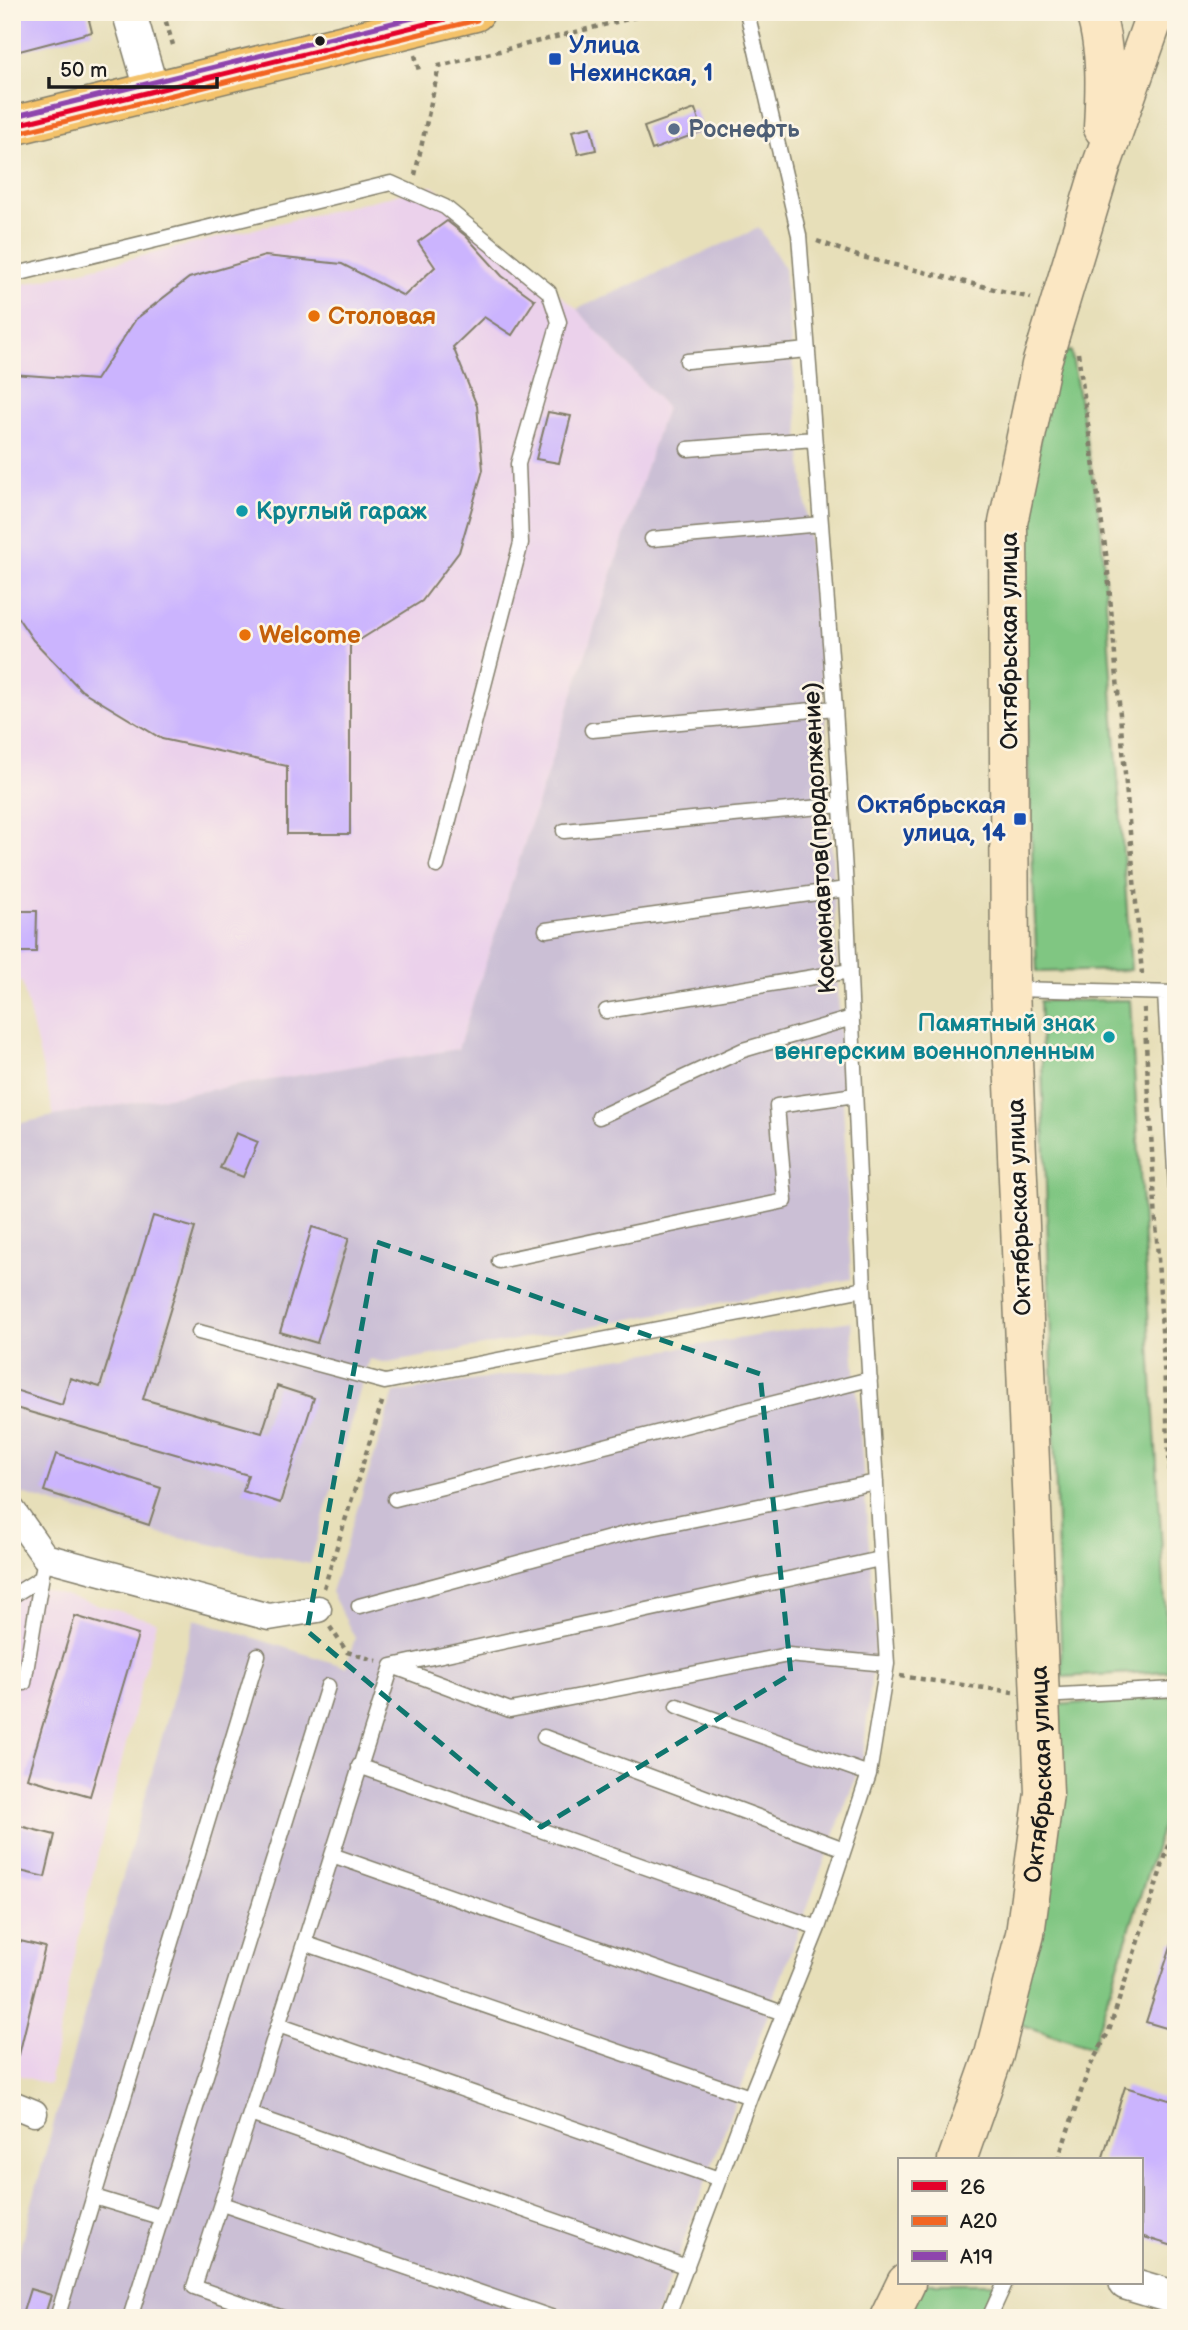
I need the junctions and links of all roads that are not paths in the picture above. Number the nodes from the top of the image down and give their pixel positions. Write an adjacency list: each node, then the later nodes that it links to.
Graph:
1 (129, 12): 7 (street)
2 (475, 12): 6 (main road)
3 (747, 12): 11 (lane, Космонавтов(продолжение))
4 (1095, 12): 9 (main road)
5 (1156, 12): 9 (main road, Октябрьская улица)
6 (393, 22): 7 (main road)
7 (152, 91): 8 (main road)
8 (12, 126)
9 (1101, 167): 25 (main road, Октябрьская улица)
10 (12, 275): 21 (lane)
11 (808, 350): 12 (lane); 13 (lane, Космонавтов(продолжение))
12 (687, 361)
13 (814, 439): 14 (lane); 15 (lane, Космонавтов(продолжение))
14 (688, 449)
15 (821, 524): 16 (lane); 17 (lane, Космонавтов(продолжение))
16 (652, 539)
17 (835, 708): 18 (lane); 19 (lane, Космонавтов(продолжение))
18 (592, 730)
19 (841, 805): 20 (lane); 22 (lane, Космонавтов(продолжение))
20 (564, 831)
21 (438, 866)
22 (846, 889): 23 (lane); 24 (lane, Космонавтов(продолжение))
23 (546, 930)
24 (850, 971): 27 (lane); 28 (lane, Космонавтов(продолжение))
25 (1010, 989): 26 (lane); 50 (main road, Октябрьская улица)
26 (1171, 993): 31 (lane)
27 (607, 1011)
28 (852, 1018): 29 (lane, Космонавтов(продолжение)); 30 (lane)
29 (855, 1095): 32 (lane); 33 (lane, Космонавтов(продолжение))
30 (599, 1117)
31 (1176, 1188)
32 (499, 1261)
33 (864, 1289): 34 (lane); 35 (lane, Космонавтов(продолжение))
34 (199, 1332)
35 (870, 1379): 36 (lane, Космонавтов(продолжение)); 37 (lane)
36 (876, 1482): 39 (lane, Космонавтов(продолжение)); 42 (lane)
37 (395, 1499)
38 (12, 1510): 40 (street)
39 (880, 1559): 45 (lane); 46 (lane, Космонавтов(продолжение))
40 (43, 1567): 41 (lane); 43 (street); 47 (lane)
41 (12, 1596)
42 (359, 1606)
43 (317, 1609)
44 (258, 1655): 65 (lane)
45 (391, 1666): 46 (lane); 53 (lane)
46 (886, 1669): 54 (lane, Космонавтов(продолжение))
47 (24, 1683)
48 (328, 1686): 67 (lane)
49 (1176, 1689): 50 (lane)
50 (1040, 1696): 63 (main road, Октябрьская улица)
51 (677, 1706): 54 (lane)
52 (544, 1737): 55 (lane)
53 (359, 1766): 56 (lane); 57 (lane)
54 (869, 1774): 55 (lane, Космонавтов(продолжение))
55 (844, 1849): 57 (lane, Космонавтов(продолжение))
56 (332, 1855): 58 (lane); 59 (lane)
57 (818, 1928): 59 (lane, Космонавтов(продолжение))
58 (304, 1943): 60 (lane); 61 (lane)
59 (783, 2012): 61 (lane, Космонавтов(продолжение))
60 (278, 2025): 62 (lane); 64 (lane)
61 (750, 2096): 64 (lane, Космонавтов(продолжение))
62 (250, 2114): 66 (lane); 68 (lane)
63 (958, 2158)
64 (719, 2179): 68 (lane, Космонавтов(продолжение))
65 (94, 2197): 67 (lane); 73 (lane)
66 (222, 2204): 75 (lane); 76 (lane)
67 (160, 2217): 74 (lane)
68 (687, 2267): 77 (lane, Космонавтов(продолжение))
69 (906, 2284): 78 (main road)
70 (1005, 2284): 79 (lane)
71 (1129, 2284): 72 (street)
72 (1176, 2298)
73 (57, 2318)
74 (130, 2318)
75 (283, 2318)
76 (554, 2318)
77 (667, 2318)
78 (889, 2318)
79 (989, 2318)

